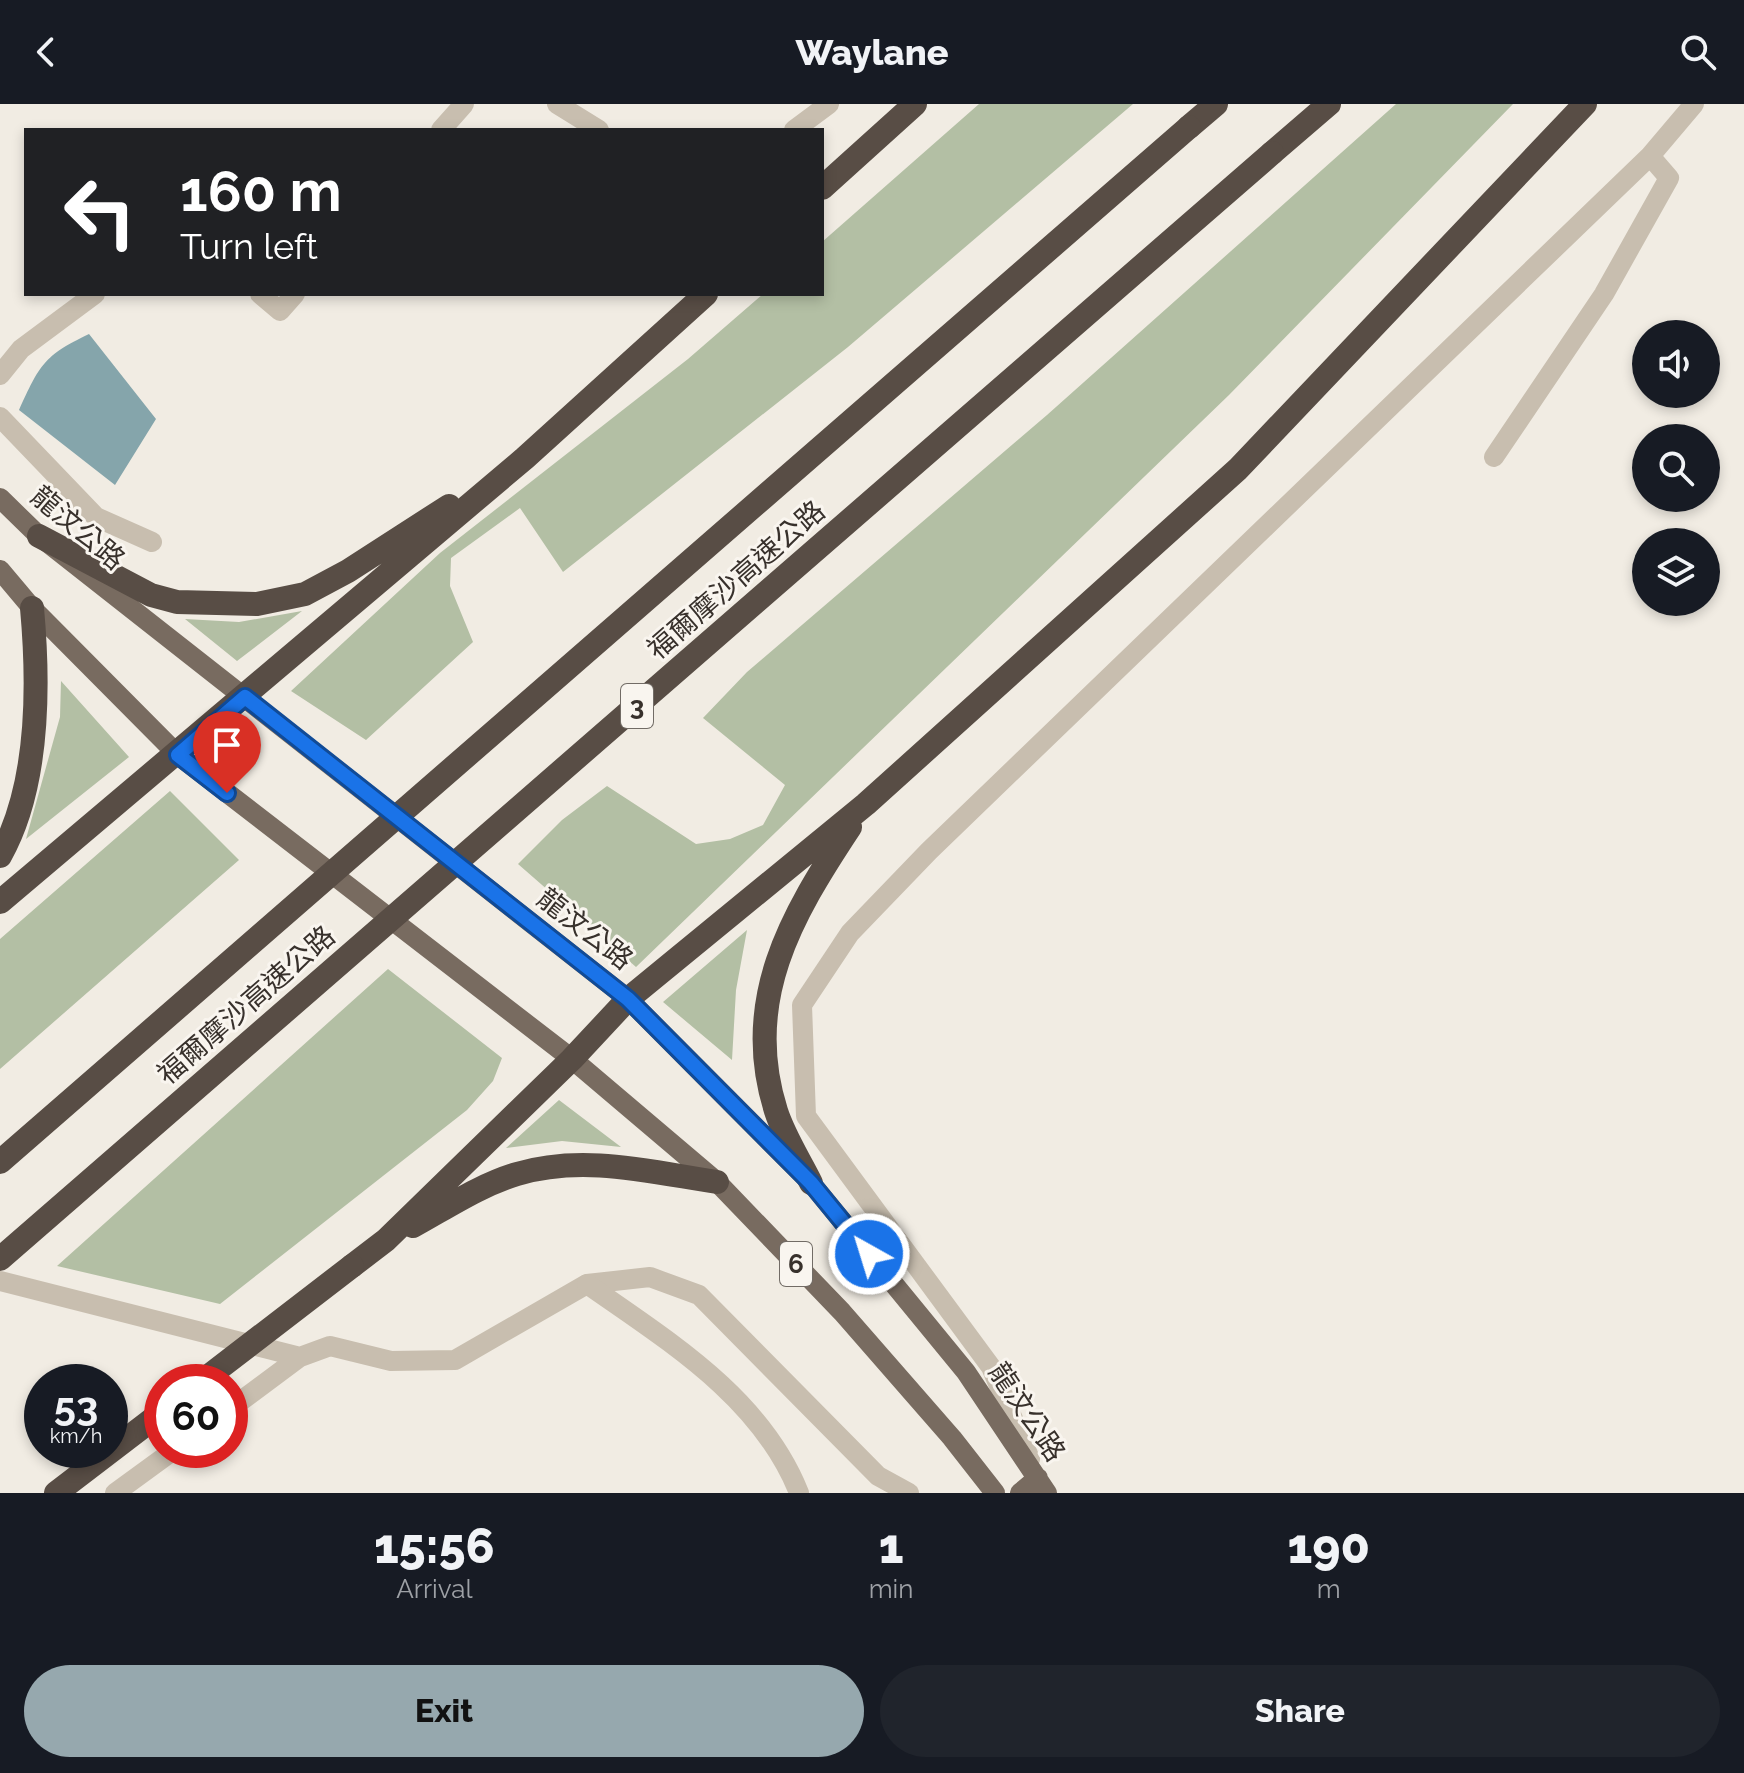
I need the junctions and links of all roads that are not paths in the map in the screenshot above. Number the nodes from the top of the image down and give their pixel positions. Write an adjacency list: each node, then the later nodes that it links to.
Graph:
1 (464, 104): 9 (street)
2 (557, 104): 10 (street)
3 (829, 104): 11 (street)
4 (915, 104): 13 (highway)
5 (1216, 104): 34 (highway, 福爾摩沙高速公路, bridge)
6 (1329, 104): 38 (highway, 福爾摩沙高速公路 / 3, bridge)
7 (1585, 104): 29 (highway)
8 (1694, 104): 12 (street)
9 (443, 128)
10 (596, 128)
11 (797, 128)
12 (1650, 156): 20 (street); 46 (street)
13 (824, 186)
14 (92, 296): 18 (street)
15 (262, 296): 16 (street)
16 (293, 296)
17 (704, 296): 21 (highway)
18 (0, 375)
19 (0, 417): 24 (street)
20 (1494, 457)
21 (525, 458): 23 (highway); 27 (highway)
22 (0, 498): 23 (main road, 龍汶公路 / 6)
23 (39, 536): 27 (main road, 龍汶公路 / 6)
24 (152, 542)
25 (0, 570): 26 (main road, 6)
26 (32, 608): 28 (main road, 6); 30 (highway)
27 (245, 697): 28 (highway); 32 (main road, 龍汶公路 / 6)
28 (178, 755): 31 (highway); 33 (main road, 6)
29 (866, 804): 32 (highway); 36 (highway)
30 (0, 856)
31 (0, 902)
32 (628, 999): 33 (highway); 36 (main road, 龍汶公路 / 6)
33 (572, 1059): 35 (main road, 6); 37 (highway)
34 (0, 1162)
35 (717, 1182): 37 (highway); 51 (main road, 6)
36 (811, 1183): 46 (main road, 龍汶公路 / 6)
37 (386, 1240): 42 (highway, bridge)
38 (0, 1259)
39 (0, 1281): 41 (street)
40 (587, 1284): 41 (street); 49 (street); 50 (street)
41 (300, 1357): 43 (street)
42 (224, 1364)
43 (248, 1396)
44 (144, 1426): 47 (highway)
45 (149, 1468): 48 (street)
46 (1043, 1485): 52 (main road)
47 (56, 1493)
48 (115, 1493)
49 (799, 1493)
50 (909, 1493)
51 (995, 1493)
52 (1020, 1493)

